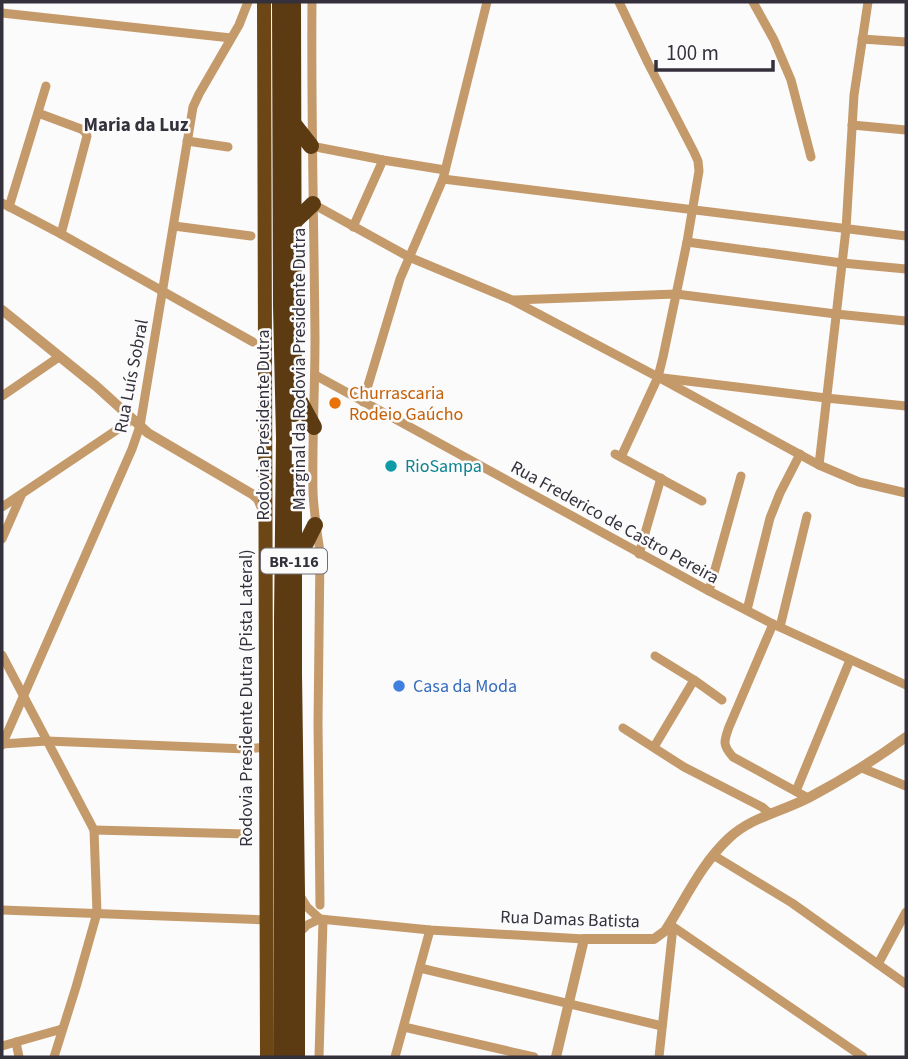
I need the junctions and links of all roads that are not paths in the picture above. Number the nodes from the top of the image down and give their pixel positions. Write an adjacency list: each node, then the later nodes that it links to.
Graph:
1 (248, 2): 11 (street, Rua Luís Sobral)
2 (264, 2): 59 (highway, Rodovia Presidente Dutra (Pista Lateral) / BR-116)
3 (280, 2): 121 (highway, Rodovia Presidente Dutra / BR-116)
4 (293, 2): 16 (highway, Rodovia Presidente Dutra / BR-116)
5 (312, 2): 20 (street, Marginal da Rodovia Presidente Dutra)
6 (487, 2): 24 (street)
7 (619, 2): 27 (street)
8 (753, 2): 22 (street)
9 (868, 2): 12 (street)
10 (2, 13): 11 (street)
11 (231, 38): 19 (street, Rua Luís Sobral)
12 (862, 38): 13 (street); 17 (street)
13 (906, 42)
14 (46, 86): 15 (street)
15 (38, 113): 26 (street); 32 (street)
16 (293, 123): 20 (highway); 28 (highway, Rodovia Presidente Dutra / BR-116)
17 (852, 125): 18 (street); 31 (street)
18 (906, 130)
19 (187, 141): 21 (street); 29 (street, Rua Luís Sobral)
20 (311, 146): 23 (street); 25 (street, Marginal da Rodovia Presidente Dutra)
21 (228, 147)
22 (811, 158)
23 (383, 160): 24 (street); 30 (street)
24 (444, 174): 27 (street); 36 (street)
25 (313, 204): 28 (highway); 30 (street); 47 (street, Marginal da Rodovia Presidente Dutra)
26 (5, 205): 32 (street)
27 (693, 209): 31 (street); 35 (street)
28 (294, 222): 50 (highway, Rodovia Presidente Dutra / BR-116)
29 (174, 226): 33 (street); 39 (street, Rua Luís Sobral)
30 (353, 227): 36 (street)
31 (846, 229): 34 (street); 37 (street)
32 (61, 234): 39 (street)
33 (251, 236)
34 (906, 236)
35 (687, 242): 37 (street); 40 (street)
36 (409, 257): 41 (street); 54 (street)
37 (842, 263): 38 (street); 43 (street)
38 (906, 269)
39 (163, 290): 45 (street); 56 (street, Rua Luís Sobral)
40 (676, 294): 41 (street); 43 (street); 48 (street)
41 (512, 300): 48 (street)
42 (2, 310): 46 (street)
43 (836, 314): 44 (street); 52 (street)
44 (906, 321)
45 (253, 342)
46 (60, 357): 51 (street); 56 (street)
47 (315, 375): 54 (street, Rua Frederico de Castro Pereira); 57 (street, Marginal da Rodovia Presidente Dutra)
48 (658, 377): 49 (street); 53 (street); 62 (street)
49 (713, 384): 52 (street); 53 (street)
50 (294, 390): 57 (highway); 73 (highway, Rodovia Presidente Dutra / BR-116)
51 (2, 396)
52 (826, 398): 55 (street); 60 (street)
53 (699, 400): 58 (street)
54 (363, 402): 72 (street, Rua Frederico de Castro Pereira)
55 (906, 406)
56 (136, 422): 63 (street); 65 (street); 82 (street, Rua Luís Sobral)
57 (314, 427): 70 (street, Marginal da Rodovia Presidente Dutra)
58 (800, 454): 60 (street); 75 (street)
59 (265, 457): 63 (street); 68 (highway, Rodovia Presidente Dutra (Pista Lateral) / BR-116)
60 (818, 465): 64 (street)
61 (741, 476): 74 (street)
62 (661, 478): 66 (street); 72 (street)
63 (244, 488): 68 (street)
64 (906, 493)
65 (21, 494): 67 (street); 71 (street)
66 (702, 501)
67 (2, 507)
68 (265, 515): 88 (highway, Rodovia Presidente Dutra (Pista Lateral) / BR-116)
69 (807, 516): 76 (street)
70 (316, 524): 73 (highway); 99 (street, Marginal da Rodovia Presidente Dutra)
71 (2, 539)
72 (639, 554): 74 (street, Rua Frederico de Castro Pereira)
73 (295, 566): 98 (highway, Rodovia Presidente Dutra / BR-116)
74 (709, 591): 75 (street, Rua Frederico de Castro Pereira)
75 (747, 610): 76 (street, Rua Frederico de Castro Pereira)
76 (776, 625): 79 (street, Rua Frederico de Castro Pereira); 92 (street)
77 (2, 655): 82 (street)
78 (655, 656): 80 (street)
79 (850, 660): 81 (street, Rua Frederico de Castro Pereira); 92 (street)
80 (694, 680): 83 (street); 89 (street)
81 (906, 685)
82 (23, 696): 86 (street); 87 (street, Rua Luís Sobral)
83 (722, 700)
84 (623, 728): 89 (street)
85 (906, 737): 90 (street)
86 (47, 741): 87 (street); 88 (street); 95 (street)
87 (2, 745)
88 (266, 747): 104 (highway, Rodovia Presidente Dutra (Pista Lateral) / BR-116)
89 (654, 747): 94 (street)
90 (862, 768): 91 (street); 93 (street)
91 (906, 786)
92 (796, 791): 93 (street)
93 (808, 798): 94 (street)
94 (770, 814): 97 (street)
95 (94, 830): 96 (street); 102 (street)
96 (246, 834)
97 (713, 855): 105 (street); 109 (street)
98 (298, 892): 103 (street); 107 (highway, Rodovia Presidente Dutra / BR-116)
99 (320, 905)
100 (2, 910): 102 (street)
101 (906, 912): 109 (street)
102 (97, 913): 104 (street); 115 (street)
103 (322, 919): 106 (street, Rua Damas Batista); 107 (street); 123 (street)
104 (266, 920): 120 (highway, Rodovia Presidente Dutra (Pista Lateral) / BR-116)
105 (671, 926): 108 (street, Rua Damas Batista); 113 (street); 128 (street)
106 (430, 930): 108 (street, Rua Damas Batista); 110 (street)
107 (296, 936): 122 (highway, Rodovia Presidente Dutra / BR-116)
108 (584, 939): 112 (street)
109 (878, 964): 111 (street)
110 (420, 968): 112 (street); 114 (street)
111 (906, 985)
112 (568, 1002): 113 (street); 126 (street)
113 (662, 1026): 127 (street)
114 (404, 1027): 124 (street); 125 (street)
115 (62, 1029): 116 (street); 119 (street)
116 (16, 1042): 117 (street); 118 (street)
117 (2, 1046)
118 (19, 1057)
119 (54, 1057)
120 (267, 1057)
121 (282, 1057)
122 (297, 1057)
123 (319, 1057)
124 (395, 1057)
125 (534, 1057)
126 (555, 1057)
127 (659, 1057)
128 (863, 1057)

